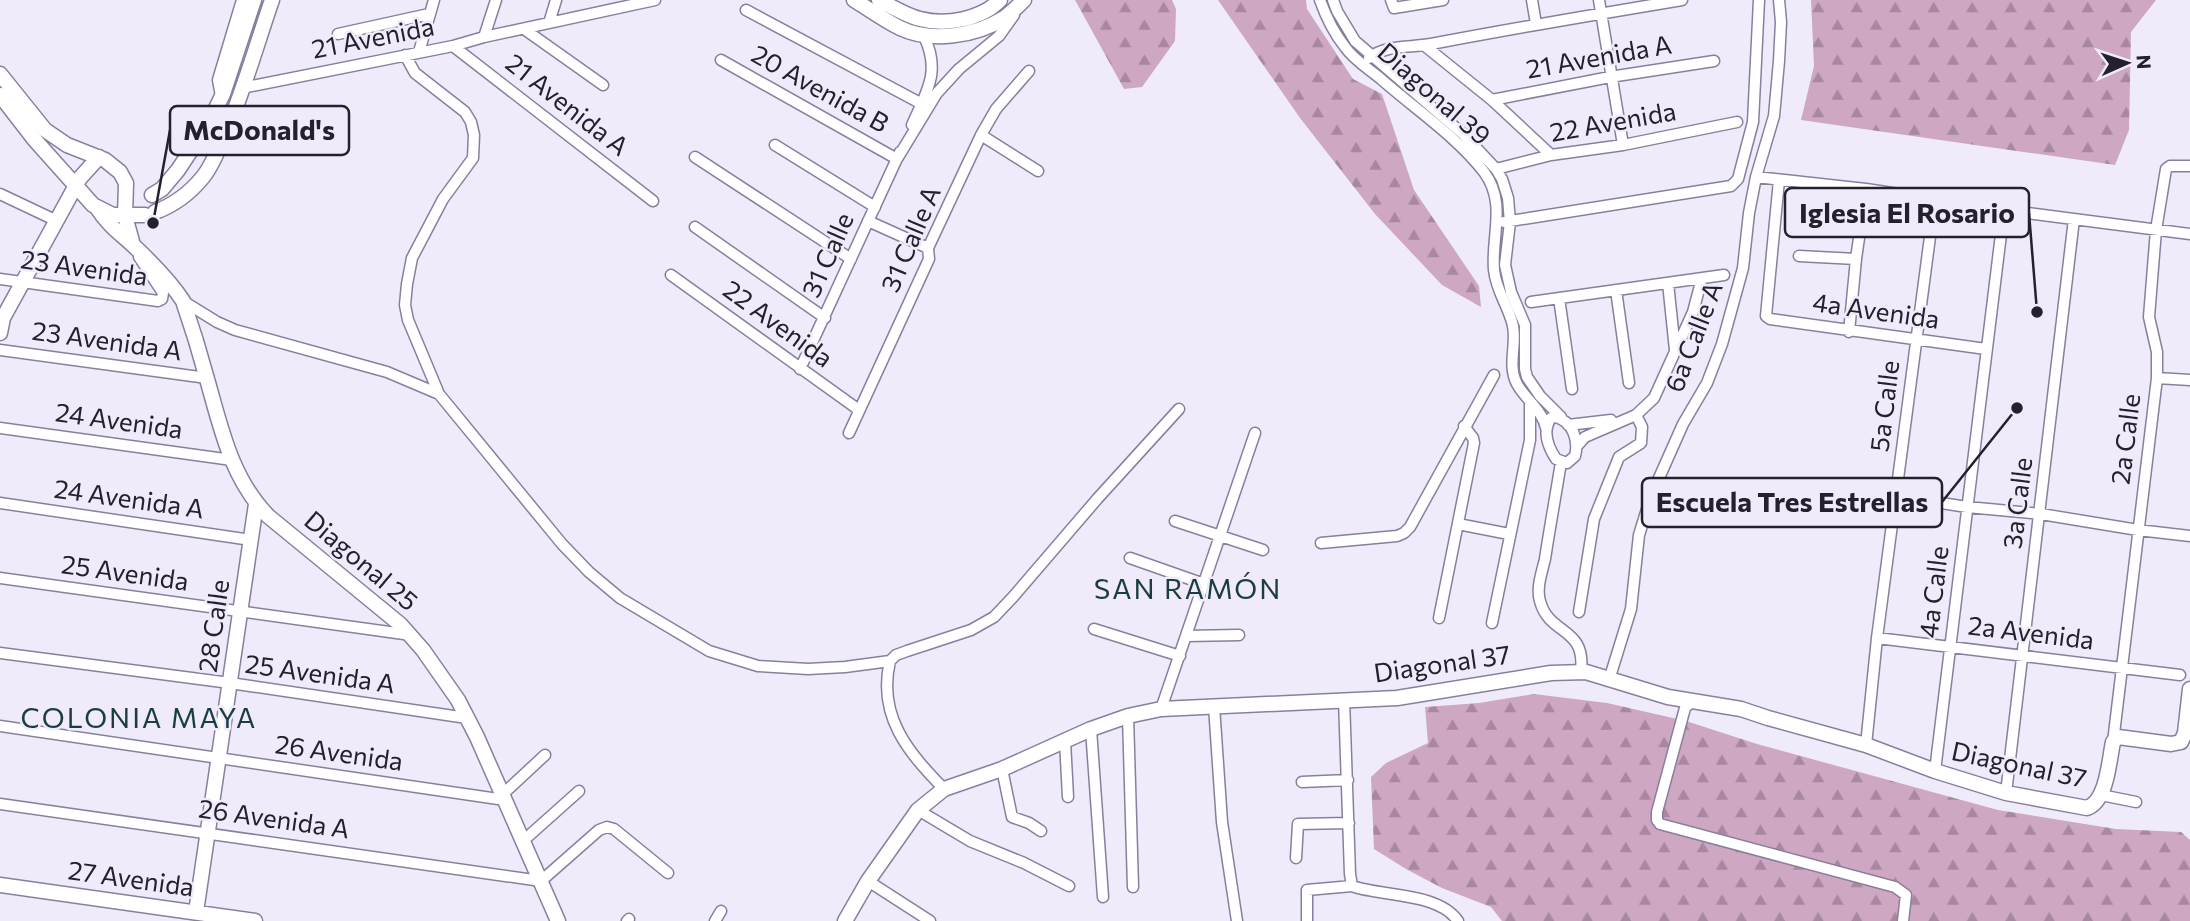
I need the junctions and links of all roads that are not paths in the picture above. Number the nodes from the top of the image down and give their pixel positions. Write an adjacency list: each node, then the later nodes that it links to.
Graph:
1 (242, 0): 46 (street)
2 (254, 0): 46 (main road)
3 (272, 0): 38 (main road)
4 (434, 0): 24 (street)
5 (496, 0): 30 (street)
6 (556, 0): 25 (street)
7 (655, 0): 21 (street, 21 Avenida)
8 (854, 0): 29 (main road)
9 (879, 0): 10 (main road)
10 (1000, 0)
11 (1024, 0): 29 (main road); 58 (street, 31 Calle)
12 (1320, 0): 36 (street, Diagonal 39)
13 (1333, 0): 36 (street, Diagonal 39)
14 (1391, 0): 15 (street)
15 (1443, 0)
16 (1532, 0): 26 (street)
17 (1599, 0): 23 (street)
18 (1682, 0): 23 (street)
19 (1759, 0): 80 (street)
20 (1779, 0): 63 (street, 6a Calle A)
21 (614, 4): 25 (street, 21 Avenida)
22 (747, 10): 48 (street)
23 (1601, 13): 26 (street); 41 (street)
24 (429, 14): 28 (street); 33 (street)
25 (549, 23): 27 (street, 21 Avenida)
26 (1536, 24): 32 (street)
27 (524, 29): 30 (street, 21 Avenida); 43 (street)
28 (338, 34)
29 (924, 36): 48 (street, 31 Calle)
30 (484, 37): 31 (street, 21 Avenida)
31 (453, 46): 33 (street, 21 Avenida); 71 (street, 21 Avenida A)
32 (1425, 46): 36 (street); 47 (street)
33 (419, 52): 34 (street, 21 Avenida)
34 (405, 55): 42 (street, 21 Avenida); 113 (street)
35 (721, 60): 58 (street, 20 Avenida B)
36 (1368, 61): 60 (street, Diagonal 39); 79 (street, Diagonal 39)
37 (1714, 61): 41 (street, 21 Avenida A)
38 (251, 62): 42 (street); 44 (main road)
39 (1029, 71): 50 (street, 31 Calle A)
40 (0, 74): 55 (main road)
41 (1610, 77): 47 (street, 21 Avenida A); 52 (street)
42 (272, 82): 44 (street, 21 Avenida)
43 (603, 85)
44 (242, 89): 57 (main road)
45 (0, 95): 66 (main road, Diagonal 25)
46 (221, 99): 53 (main road)
47 (1492, 100): 54 (street)
48 (922, 104): 58 (street, 31 Calle)
49 (1737, 122): 52 (street, 22 Avenida)
50 (981, 135): 62 (street); 85 (street, 31 Calle A)
51 (775, 145): 72 (street)
52 (1623, 145): 54 (street, 22 Avenida)
53 (195, 146): 57 (main road); 61 (main road)
54 (1550, 155): 60 (street, 22 Avenida)
55 (99, 157): 65 (main road); 66 (main road)
56 (695, 157): 87 (street)
57 (214, 159): 67 (main road)
58 (897, 159): 72 (street, 31 Calle)
59 (2190, 166): 82 (street, 2a Calle)
60 (1496, 169): 80 (street, Diagonal 39)
61 (178, 170): 65 (main road); 67 (main road)
62 (1038, 171)
63 (1756, 177): 64 (street); 164 (street, 6a Calle A)
64 (1779, 180): 68 (street); 101 (street, 4a Avenida)
65 (126, 183): 75 (main road)
66 (75, 186): 73 (main road, Diagonal 25); 77 (main road)
67 (194, 186): 75 (main road)
68 (1866, 188): 70 (street); 88 (street)
69 (0, 194): 77 (street)
70 (1935, 199): 74 (street); 102 (street, 5a Calle)
71 (653, 201)
72 (875, 207): 78 (street, 31 Calle)
73 (97, 208): 75 (main road); 84 (main road, Diagonal 25)
74 (2004, 210): 76 (street); 103 (street, 4a Calle)
75 (125, 216): 84 (main road)
76 (2074, 219): 82 (street); 134 (street, 3a Calle)
77 (55, 220): 93 (main road)
78 (868, 221): 85 (street); 87 (street, 31 Calle)
79 (1497, 222): 80 (street); 114 (street, Diagonal 39)
80 (1510, 222): 118 (street, Diagonal 39)
81 (695, 227): 99 (street)
82 (2156, 230): 83 (street); 109 (street, 2a Calle)
83 (2190, 234)
84 (133, 246): 93 (street, 23 Avenida); 97 (main road, Diagonal 25)
85 (928, 248): 116 (street, 31 Calle A)
86 (1798, 256): 88 (street)
87 (851, 259): 99 (street, 31 Calle)
88 (1856, 260): 101 (street)
89 (671, 275): 106 (street, 22 Avenida)
90 (1724, 275): 91 (street)
91 (1702, 278): 94 (street); 105 (street)
92 (0, 279): 93 (street, 23 Avenida)
93 (22, 282): 100 (main road)
94 (1668, 283): 95 (street); 105 (street)
95 (1616, 290): 96 (street); 111 (street)
96 (1559, 298): 98 (street); 112 (street)
97 (183, 301): 108 (main road, Diagonal 25); 113 (street)
98 (1531, 302)
99 (825, 318): 106 (street, 31 Calle)
100 (0, 332)
101 (1849, 332): 102 (street, 4a Avenida)
102 (1916, 341): 103 (street, 4a Avenida); 130 (street, 5a Calle)
103 (1986, 349): 133 (street, 4a Calle)
104 (0, 350): 108 (street, 23 Avenida A)
105 (1675, 352): 117 (street)
106 (800, 369): 116 (street, 22 Avenida)
107 (1494, 375): 119 (street)
108 (207, 378): 128 (main road, Diagonal 25)
109 (2157, 378): 110 (street); 137 (street, 2a Calle)
110 (2190, 380)
111 (1629, 383)
112 (1572, 389)
113 (439, 394): 160 (street)
114 (1531, 404): 121 (street, Diagonal 39); 124 (street)
115 (1179, 409): 160 (street)
116 (859, 410): 122 (street, 31 Calle A)
117 (1633, 416): 118 (street); 125 (street); 148 (street)
118 (1564, 421): 121 (street); 125 (street)
119 (1464, 426): 136 (street); 142 (street)
120 (0, 428): 128 (street, 24 Avenida)
121 (1546, 428): 126 (street)
122 (849, 433)
123 (1255, 433): 139 (street)
124 (1531, 435): 126 (street); 127 (street)
125 (1577, 446): 129 (street)
126 (1551, 451): 127 (street); 129 (street)
127 (1527, 456): 138 (street)
128 (232, 460): 132 (main road, Diagonal 25)
129 (1561, 462): 162 (street)
130 (1896, 496): 133 (street); 155 (street, 5a Calle)
131 (0, 503): 141 (street, 24 Avenida A)
132 (257, 504): 141 (main road, 28 Calle); 152 (main road, Diagonal 25)
133 (1967, 507): 134 (street); 156 (street, 4a Calle)
134 (2041, 514): 137 (street); 158 (street, 3a Calle)
135 (1175, 521): 139 (street)
136 (1458, 524): 138 (street); 149 (street)
137 (2138, 530): 140 (street); 161 (street, 2a Calle)
138 (1509, 534): 150 (street)
139 (1220, 536): 143 (street); 146 (street)
140 (2190, 536)
141 (251, 540): 147 (main road, 28 Calle)
142 (1321, 543)
143 (1263, 550)
144 (1130, 558): 146 (street)
145 (0, 578): 147 (street, 25 Avenida)
146 (1204, 584): 154 (street)
147 (241, 611): 152 (street, 25 Avenida); 165 (main road, 28 Calle)
148 (1579, 612)
149 (1439, 618)
150 (1492, 623)
151 (1094, 629): 159 (street)
152 (411, 635): 172 (main road, Diagonal 25)
153 (1239, 635): 154 (street)
154 (1186, 636): 159 (street)
155 (1877, 638): 156 (street, 2a Avenida); 177 (street, 5a Calle)
156 (1950, 646): 158 (street, 2a Avenida); 181 (street, 4a Calle)
157 (0, 653): 165 (street, 25 Avenida A)
158 (2022, 655): 161 (street, 2a Avenida); 186 (street, 3a Calle)
159 (1180, 656): 170 (street)
160 (890, 661): 184 (street)
161 (2122, 667): 163 (street, 2a Avenida); 176 (street, 2a Calle)
162 (1581, 671): 164 (main road, Diagonal 37); 167 (main road, Diagonal 37)
163 (2180, 675)
164 (1609, 680): 168 (main road, Diagonal 37)
165 (230, 683): 172 (street, 25 Avenida A); 179 (main road, 28 Calle)
166 (2190, 689): 176 (main road)
167 (1344, 699): 169 (main road, Diagonal 37); 182 (street)
168 (1691, 702): 177 (main road, Diagonal 37); 214 (street)
169 (1214, 706): 170 (main road, Diagonal 37); 211 (street)
170 (1161, 709): 171 (main road, Diagonal 37)
171 (1128, 716): 174 (main road, Diagonal 37); 204 (street)
172 (467, 718): 188 (main road, Diagonal 25)
173 (0, 726): 179 (street, 26 Avenida)
174 (1091, 730): 175 (main road, Diagonal 37); 205 (street)
175 (1065, 741): 180 (main road, Diagonal 37); 189 (street)
176 (2113, 742): 187 (main road)
177 (1866, 745): 181 (main road, Diagonal 37)
178 (545, 755): 188 (street)
179 (219, 758): 188 (street, 26 Avenida); 195 (main road, 28 Calle)
180 (1002, 769): 184 (main road, Diagonal 37); 194 (street)
181 (1934, 771): 186 (main road, Diagonal 37)
182 (1348, 780): 183 (street); 193 (street)
183 (1303, 782)
184 (944, 789): 192 (main road, Diagonal 37)
185 (579, 791): 196 (street)
186 (2006, 793): 187 (main road, Diagonal 37)
187 (2101, 795): 190 (street)
188 (504, 797): 196 (main road, Diagonal 25)
189 (1068, 797)
190 (2136, 802)
191 (0, 804): 195 (street, 26 Avenida A)
192 (918, 810): 200 (main road, Diagonal 37); 202 (street)
193 (1349, 822): 197 (street); 203 (street)
194 (1041, 831)
195 (208, 832): 199 (street, 26 Avenida A); 206 (main road, 28 Calle)
196 (523, 841): 199 (main road, Diagonal 25)
197 (1296, 858)
198 (668, 873): 199 (street)
199 (541, 881): 208 (main road, Diagonal 25)
200 (868, 881): 209 (main road, Diagonal 37); 210 (street)
201 (0, 885): 206 (main road, 27 Avenida)
202 (1069, 886)
203 (1352, 886): 212 (street); 213 (street)
204 (1133, 887)
205 (1103, 897)
206 (195, 917): 207 (main road, 27 Avenida)
207 (255, 921)
208 (558, 921)
209 (845, 921)
210 (930, 921)
211 (1237, 921)
212 (1307, 921)
213 (1458, 921)
214 (1903, 921)

